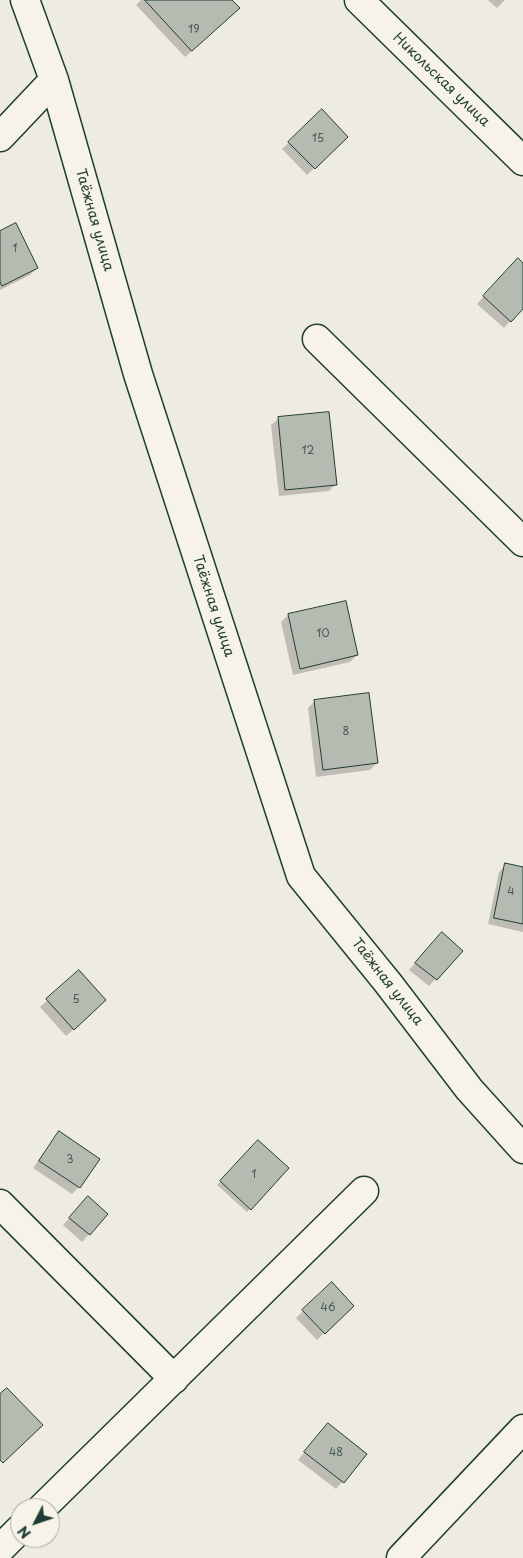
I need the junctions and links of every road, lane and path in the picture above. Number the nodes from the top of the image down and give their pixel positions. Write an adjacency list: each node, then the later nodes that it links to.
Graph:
1 (25, 0): 3 (street, Таёжная улица)
2 (359, 0): 5 (street, Никольская улица)
3 (54, 80): 4 (street); 8 (street, Таёжная улица)
4 (0, 137)
5 (523, 161)
6 (317, 339): 7 (street)
7 (523, 542)
8 (523, 1149)
9 (364, 1191): 11 (street)
10 (0, 1204): 11 (street)
11 (174, 1379): 13 (street)
12 (523, 1429): 16 (street)
13 (52, 1498)
14 (10, 1539): 15 (street)
15 (0, 1549)
16 (401, 1558)

